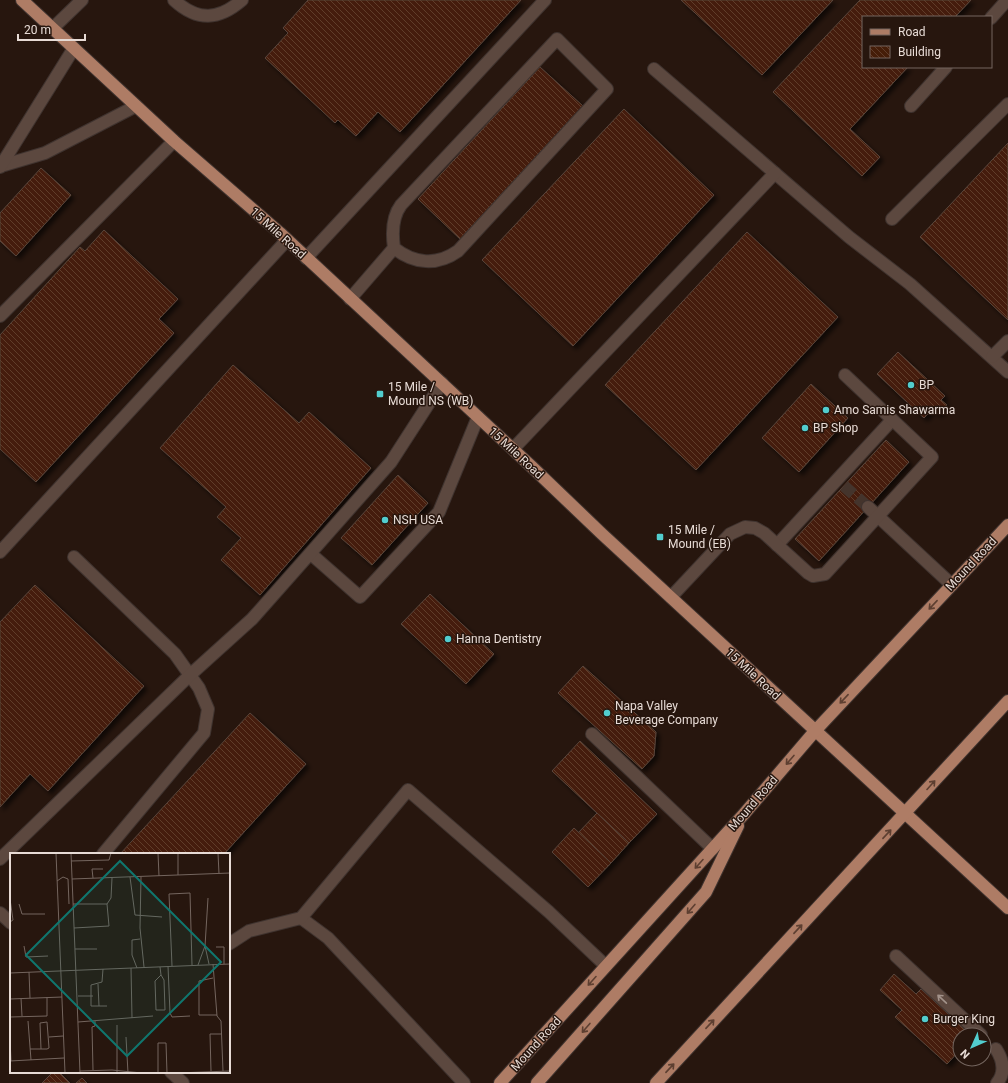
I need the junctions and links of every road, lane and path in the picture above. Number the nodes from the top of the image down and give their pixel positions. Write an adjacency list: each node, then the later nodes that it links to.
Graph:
1 (22, 0): 8 (main road, 15 Mile Road)
2 (82, 0): 8 (street)
3 (174, 0): 4 (street)
4 (242, 0)
5 (544, 0): 21 (street)
6 (1007, 0): 7 (street)
7 (992, 17)
8 (53, 28): 9 (main road, 15 Mile Road)
9 (74, 48): 13 (main road, 15 Mile Road); 16 (street)
10 (945, 68): 14 (street)
11 (654, 69): 17 (street)
12 (1008, 104): 18 (street)
13 (136, 106): 15 (main road, 15 Mile Road); 16 (street)
14 (911, 106)
15 (174, 141): 19 (main road, 15 Mile Road); 23 (street)
16 (0, 166)
17 (775, 173): 25 (street); 31 (street)
18 (892, 219)
19 (287, 240): 21 (main road, 15 Mile Road); 36 (street)
20 (394, 248): 20 (street); 22 (street)
21 (306, 258): 22 (main road, 15 Mile Road)
22 (350, 298): 28 (main road, 15 Mile Road)
23 (0, 316)
24 (1008, 341): 25 (street)
25 (992, 357): 26 (street)
26 (1008, 372)
27 (845, 375): 30 (street)
28 (442, 383): 29 (main road, 15 Mile Road); 37 (street)
29 (478, 417): 31 (main road, 15 Mile Road); 37 (street)
30 (892, 420): 33 (street); 35 (street)
31 (512, 449): 40 (main road, 15 Mile Road)
32 (868, 507): 33 (street)
33 (878, 516): 35 (street); 39 (street)
34 (1008, 525): 39 (main road, Mound Road)
35 (777, 545): 40 (street)
36 (0, 552)
37 (311, 554): 41 (street)
38 (74, 557): 41 (street)
39 (952, 585): 43 (main road, Mound Road, one-way to 43)
40 (671, 597): 43 (main road, 15 Mile Road)
41 (190, 675): 48 (street); 49 (street)
42 (1008, 701): 46 (main road, one-way to 42)
43 (815, 731): 45 (main road, Mound Road, one-way to 45); 46 (main road, 15 Mile Road)
44 (592, 734): 47 (street)
45 (744, 814): 47 (main road, Mound Road); 65 (main road, one-way to 65)
46 (905, 814): 50 (main road, 15 Mile Road); 66 (main road, one-way to 46)
47 (713, 848): 56 (main road, Mound Road, one-way to 56)
48 (104, 853)
49 (0, 859)
50 (1008, 908)
51 (0, 913): 53 (street)
52 (301, 918): 54 (street); 56 (street); 63 (street)
53 (10, 922)
54 (230, 943)
55 (896, 956): 57 (street, one-way to 55)
56 (606, 966): 64 (main road, Mound Road, one-way to 64)
57 (972, 1027)
58 (992, 1045): 59 (street)
59 (996, 1049): 60 (street); 67 (street)
60 (1008, 1060)
61 (172, 1073): 62 (street)
62 (183, 1083)
63 (464, 1083)
64 (500, 1083)
65 (537, 1083)
66 (656, 1083)
67 (997, 1083)

